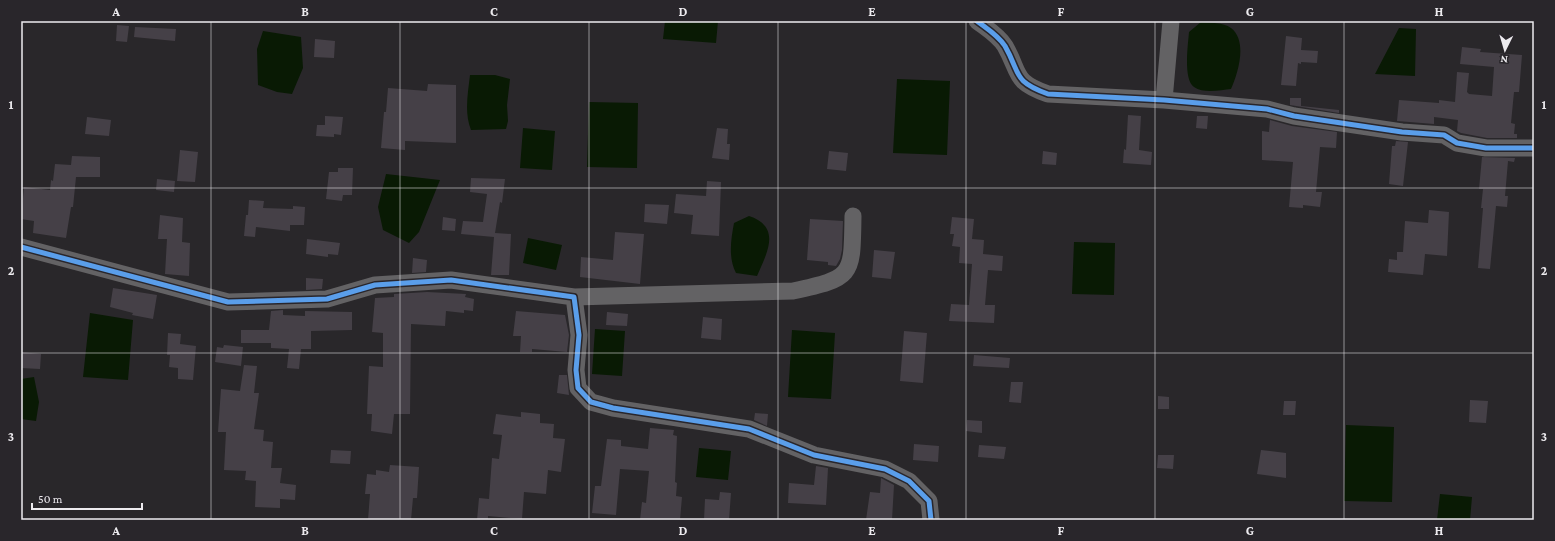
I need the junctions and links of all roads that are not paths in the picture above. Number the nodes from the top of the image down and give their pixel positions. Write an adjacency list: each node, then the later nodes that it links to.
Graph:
1 (977, 21): 3 (street)
2 (1171, 21): 3 (street)
3 (1164, 100): 4 (street)
4 (1534, 148)
5 (853, 216): 7 (street)
6 (21, 247): 7 (street)
7 (574, 297): 8 (street)
8 (931, 520)

